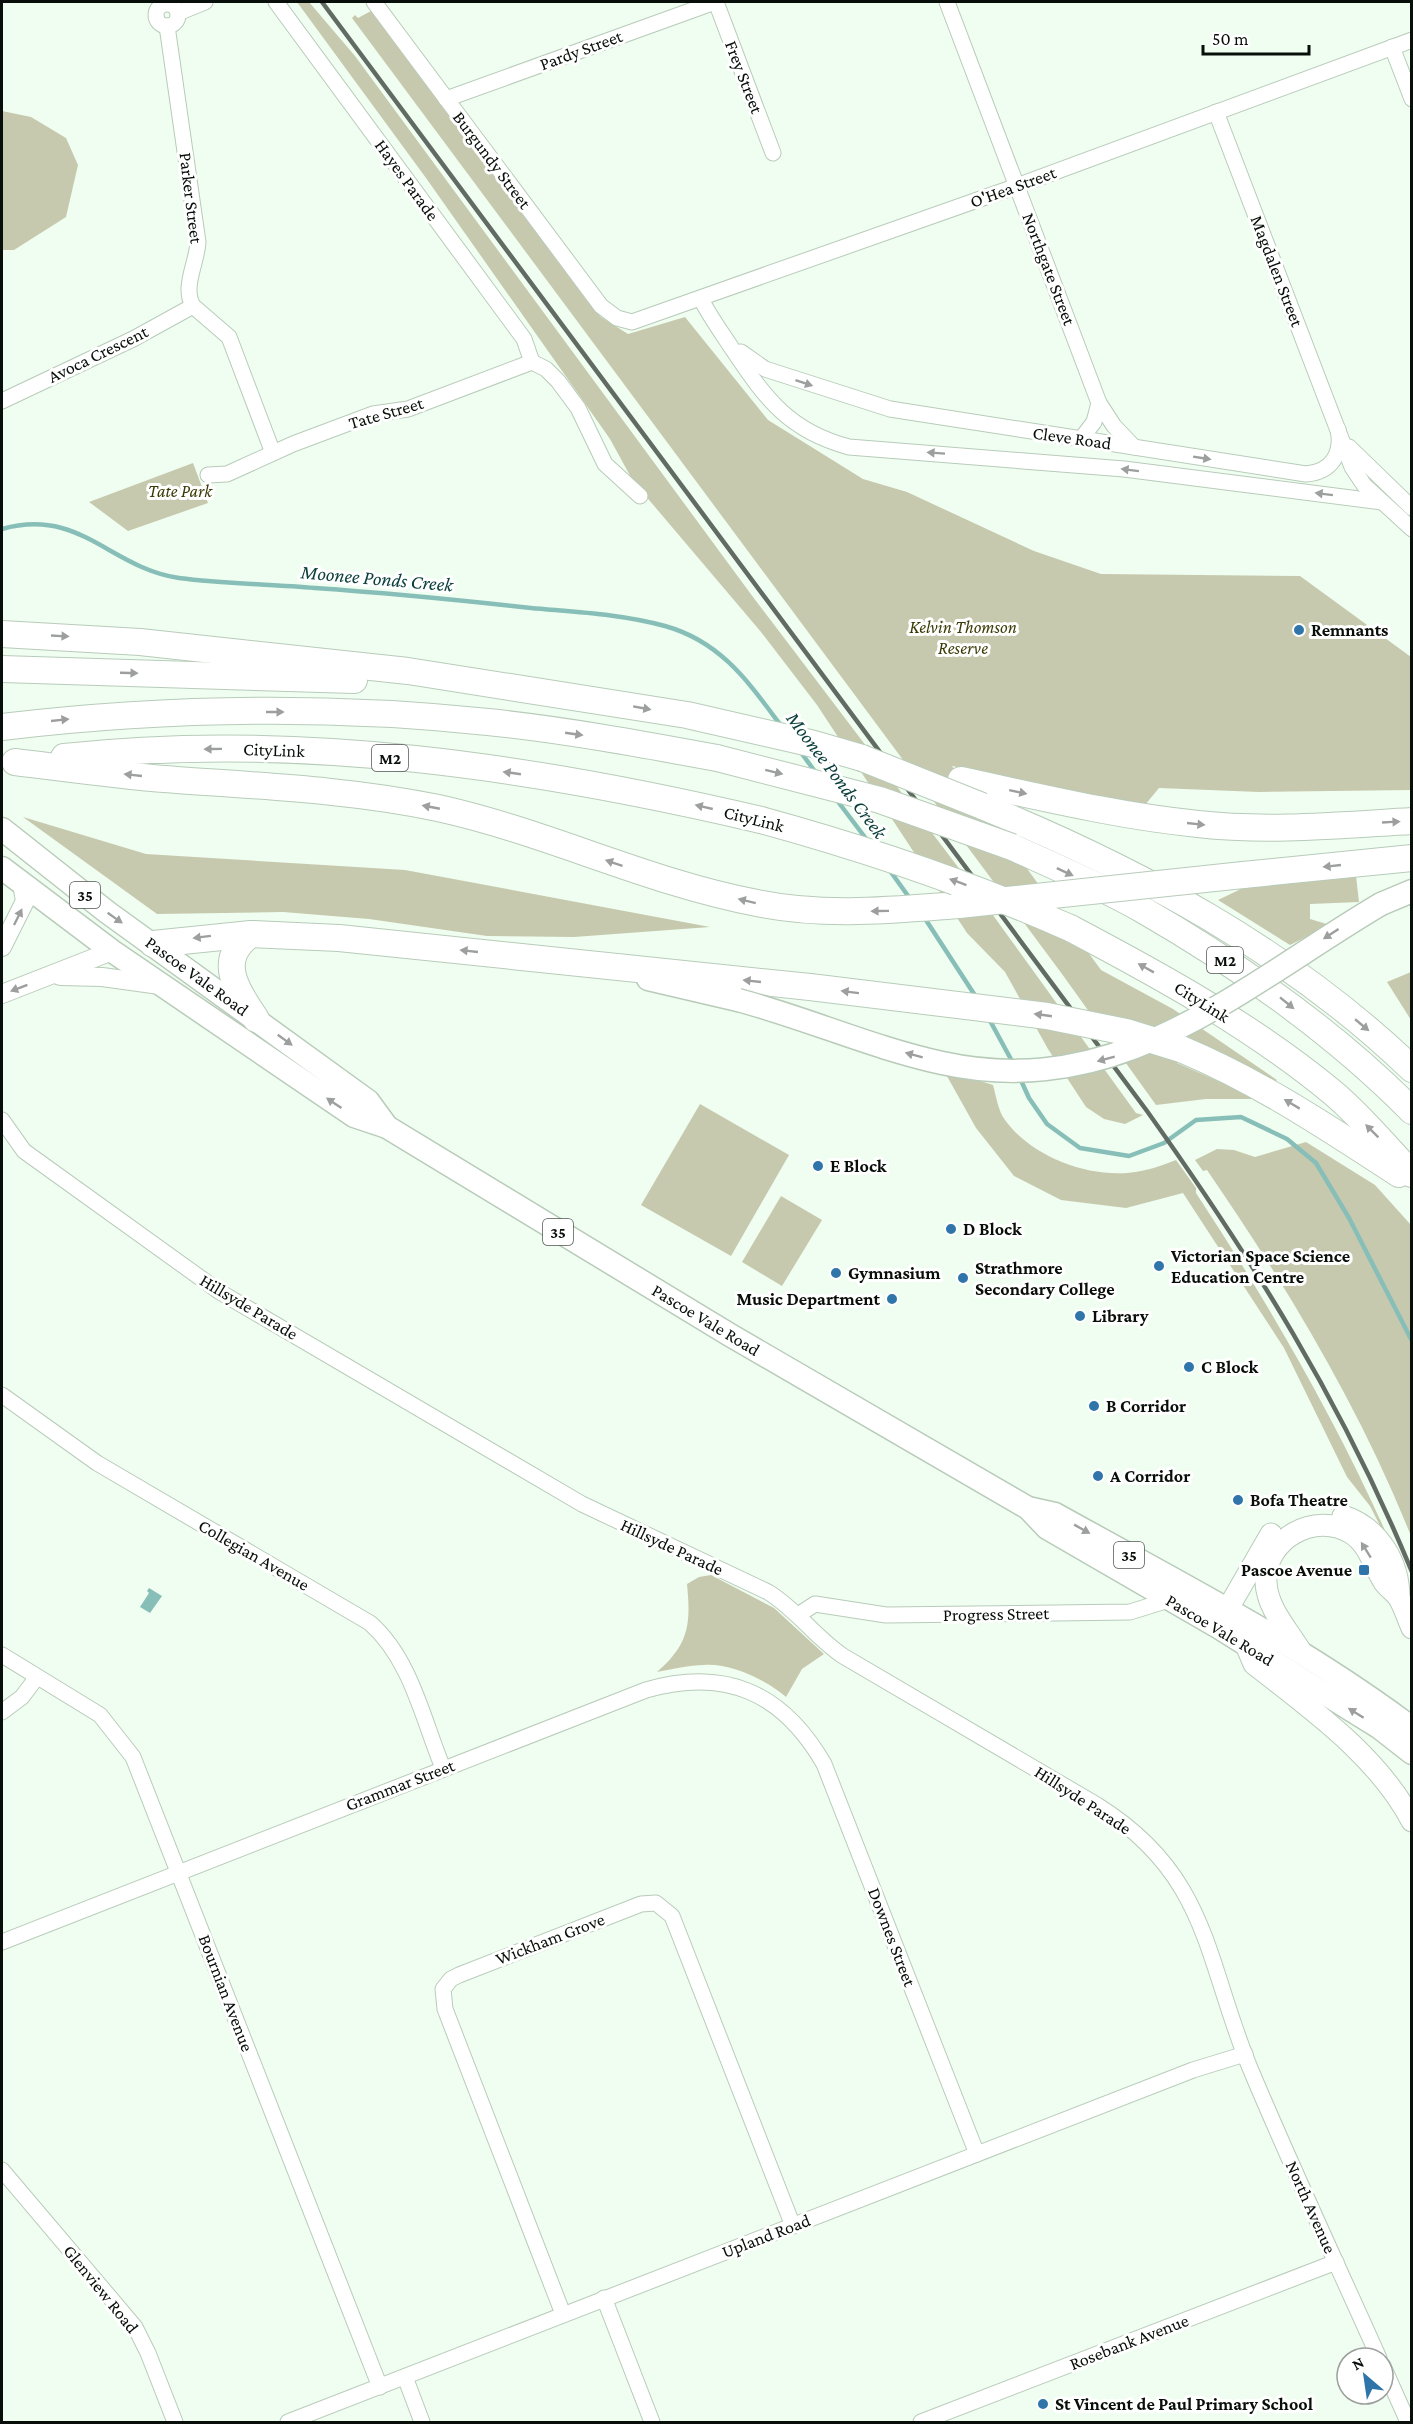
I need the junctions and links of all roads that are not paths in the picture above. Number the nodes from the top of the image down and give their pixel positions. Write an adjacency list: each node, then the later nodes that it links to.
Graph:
1 (205, 2): 7 (street)
2 (276, 2): 20 (street, Hayes Parade)
3 (374, 2): 11 (street, Burgundy Street)
4 (715, 2): 11 (street, Pardy Street); 14 (street, Frey Street)
5 (947, 2): 15 (street, Northgate Street)
6 (161, 3): 7 (street); 8 (street)
7 (178, 13): 8 (street)
8 (167, 26): 17 (street, Parker Street)
9 (1412, 40): 10 (street, O'Hea Street)
10 (1392, 47): 12 (street); 13 (street, O'Hea Street)
11 (446, 99): 18 (street, Burgundy Street)
12 (1412, 99)
13 (1216, 112): 15 (street, O'Hea Street); 25 (street, Magdalen Street)
14 (773, 153)
15 (1017, 186): 16 (street, O'Hea Street); 23 (street, Northgate Street)
16 (701, 299): 18 (street, O'Hea Street); 19 (street, Cleve Road)
17 (193, 306): 22 (street, Avoca Crescent); 28 (street)
18 (612, 315)
19 (721, 331): 21 (street, Cleve Road); 24 (street, Cleve Road)
20 (532, 362): 28 (street, Tate Street); 30 (street)
21 (777, 374): 24 (street, Cleve Road); 26 (street, Cleve Road, one-way to 26)
22 (2, 401)
23 (1099, 403): 26 (street); 27 (street, Northgate Street)
24 (804, 429): 31 (street, Cleve Road, one-way to 24)
25 (1338, 429): 27 (street, Cleve Road, one-way to 25); 31 (street, Magdalen Street); 32 (street, Magdalen Street)
26 (1081, 439): 27 (street, Cleve Road)
27 (1134, 447)
28 (273, 453): 29 (street, Tate Street)
29 (208, 475)
30 (640, 495)
31 (1382, 502): 33 (street, Magdalen Street)
32 (1412, 508)
33 (1412, 529)
34 (2, 634): 36 (highway, one-way to 36)
35 (2, 669): 36 (highway, one-way to 36)
36 (522, 689): 38 (highway, one-way to 38)
37 (2, 727): 56 (highway, CityLink / M2, one-way to 56, bridge)
38 (862, 758): 40 (highway, one-way to 40, bridge); 55 (highway, one-way to 55, bridge)
39 (8, 763): 42 (highway, one-way to 39, bridge); 59 (highway, CityLink / M2, one-way to 39, bridge)
40 (1412, 821)
41 (2, 829): 47 (main road, Pascoe Vale Road / 35, one-way to 47)
42 (1412, 858)
43 (2, 868): 44 (main road, Pascoe Vale Road / 35)
44 (22, 884): 48 (street, one-way to 44); 49 (main road, Pascoe Vale Road / 35)
45 (1412, 891): 50 (main road, one-way to 50, bridge)
46 (251, 934): 47 (highway, one-way to 47); 50 (highway, one-way to 46); 54 (highway)
47 (153, 944): 49 (main road); 54 (main road, Pascoe Vale Road / 35)
48 (2, 947)
49 (112, 951): 51 (street); 52 (main road, Pascoe Vale Road / 35)
50 (527, 957): 60 (highway, one-way to 50, bridge)
51 (52, 975): 52 (street); 53 (street, one-way to 53)
52 (162, 986): 58 (main road, Pascoe Vale Road / 35, one-way to 52)
53 (2, 994)
54 (256, 1019): 58 (main road, Pascoe Vale Road / 35, one-way to 58)
55 (1412, 1068)
56 (1412, 1111)
57 (2, 1120): 66 (street, Hillsyde Parade)
58 (387, 1127): 62 (main road, Pascoe Vale Road / 35)
59 (1412, 1174)
60 (1412, 1182)
61 (2, 1395): 76 (street, Collegian Avenue)
62 (1028, 1508): 63 (main road, Pascoe Vale Road / 35, one-way to 63); 65 (main road, Pascoe Vale Road / 35)
63 (1195, 1591): 65 (street, Progress Street); 67 (main road, Pascoe Vale Road / 35)
64 (1399, 1598): 67 (main road); 68 (main road); 70 (main road, one-way to 70)
65 (1169, 1600): 66 (street, Progress Street); 67 (main road, Pascoe Vale Road / 35)
66 (798, 1615): 80 (street, Hillsyde Parade)
67 (1223, 1618): 69 (main road, Pascoe Vale Road / 35); 70 (main road, Pascoe Vale Road / 35)
68 (1412, 1628)
69 (1246, 1645): 75 (main road, Pascoe Vale Road / 35, one-way to 69); 77 (main road)
70 (1300, 1650): 75 (main road, Pascoe Vale Road / 35)
71 (2, 1655): 72 (street, Bournian Avenue)
72 (37, 1677): 73 (street); 78 (street, Bournian Avenue)
73 (2, 1712)
74 (798, 1724): 76 (street, Grammar Street); 81 (street, Downes Street)
75 (1409, 1743)
76 (443, 1768): 78 (street, Grammar Street)
77 (1412, 1821)
78 (179, 1873): 79 (street, Grammar Street); 89 (street, Bournian Avenue)
79 (2, 1942)
80 (1245, 2054): 81 (street, Upland Road); 84 (street, North Avenue)
81 (976, 2154): 83 (street, Upland Road)
82 (2, 2170): 92 (street, Glenview Road)
83 (793, 2226): 85 (street, Upland Road); 86 (street, Wickham Grove)
84 (1336, 2262): 87 (street, North Avenue); 96 (street, Rosebank Avenue)
85 (604, 2298): 86 (street, Upland Road); 95 (street)
86 (563, 2314): 88 (street, Upland Road)
87 (1374, 2346)
88 (405, 2377): 89 (street, Upland Road); 94 (street)
89 (380, 2387): 93 (street, Upland Road)
90 (1395, 2390): 91 (street)
91 (1408, 2417)
92 (175, 2422)
93 (288, 2422)
94 (422, 2422)
95 (652, 2422)
96 (921, 2422)

